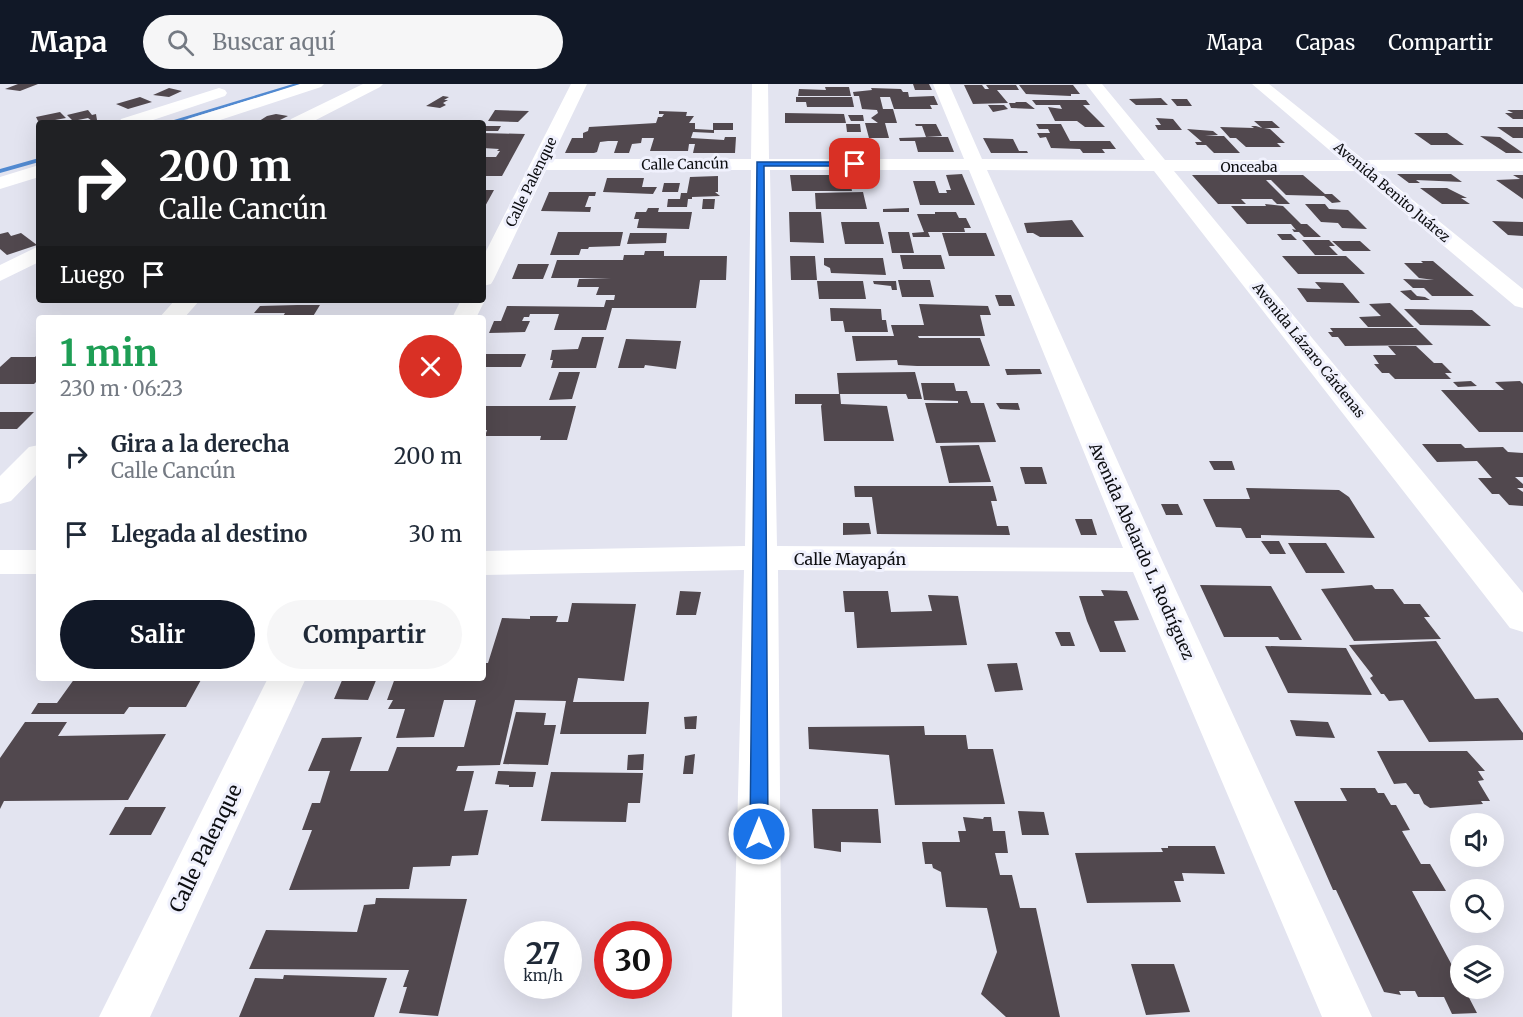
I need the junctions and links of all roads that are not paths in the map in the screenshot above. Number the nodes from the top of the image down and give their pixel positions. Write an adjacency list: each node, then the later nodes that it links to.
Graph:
1 (316, 84): 12 (street)
2 (375, 84): 13 (street)
3 (385, 84): 10 (street)
4 (579, 84): 15 (street, Calle Palenque)
5 (760, 84): 14 (street)
6 (941, 84): 16 (street, Avenida Abelardo L. Rodríguez)
7 (1094, 84): 19 (street, Avenida Lázaro Cárdenas)
8 (1260, 84): 18 (street, Avenida Benito Juárez)
9 (235, 88): 11 (street)
10 (363, 107)
11 (136, 120)
12 (203, 120)
13 (303, 120)
14 (760, 163): 15 (street, Calle Cancún); 16 (street, Calle Cancún); 30 (street)
15 (539, 165): 23 (street, Calle Palenque)
16 (975, 165): 19 (street, Onceaba); 31 (street, Avenida Abelardo L. Rodríguez)
17 (1523, 165): 18 (street, Onceaba)
18 (1360, 166): 19 (street, Onceaba); 25 (street, Avenida Benito Juárez)
19 (1163, 167): 35 (street, Avenida Lázaro Cárdenas)
20 (36, 172): 21 (street)
21 (0, 183)
22 (36, 255): 24 (street)
23 (486, 273)
24 (0, 274)
25 (1523, 301)
26 (185, 303): 27 (street)
27 (174, 315)
28 (36, 457): 29 (street)
29 (0, 494)
30 (761, 558): 31 (street, Calle Mayapán); 34 (street, Calle Mayapán); 38 (street)
31 (1145, 560): 39 (street, Avenida Abelardo L. Rodríguez)
32 (0, 562): 33 (street)
33 (36, 562)
34 (486, 563)
35 (1523, 618)
36 (286, 681): 37 (street, Calle Palenque)
37 (124, 1017)
38 (758, 1017)
39 (1347, 1017)

